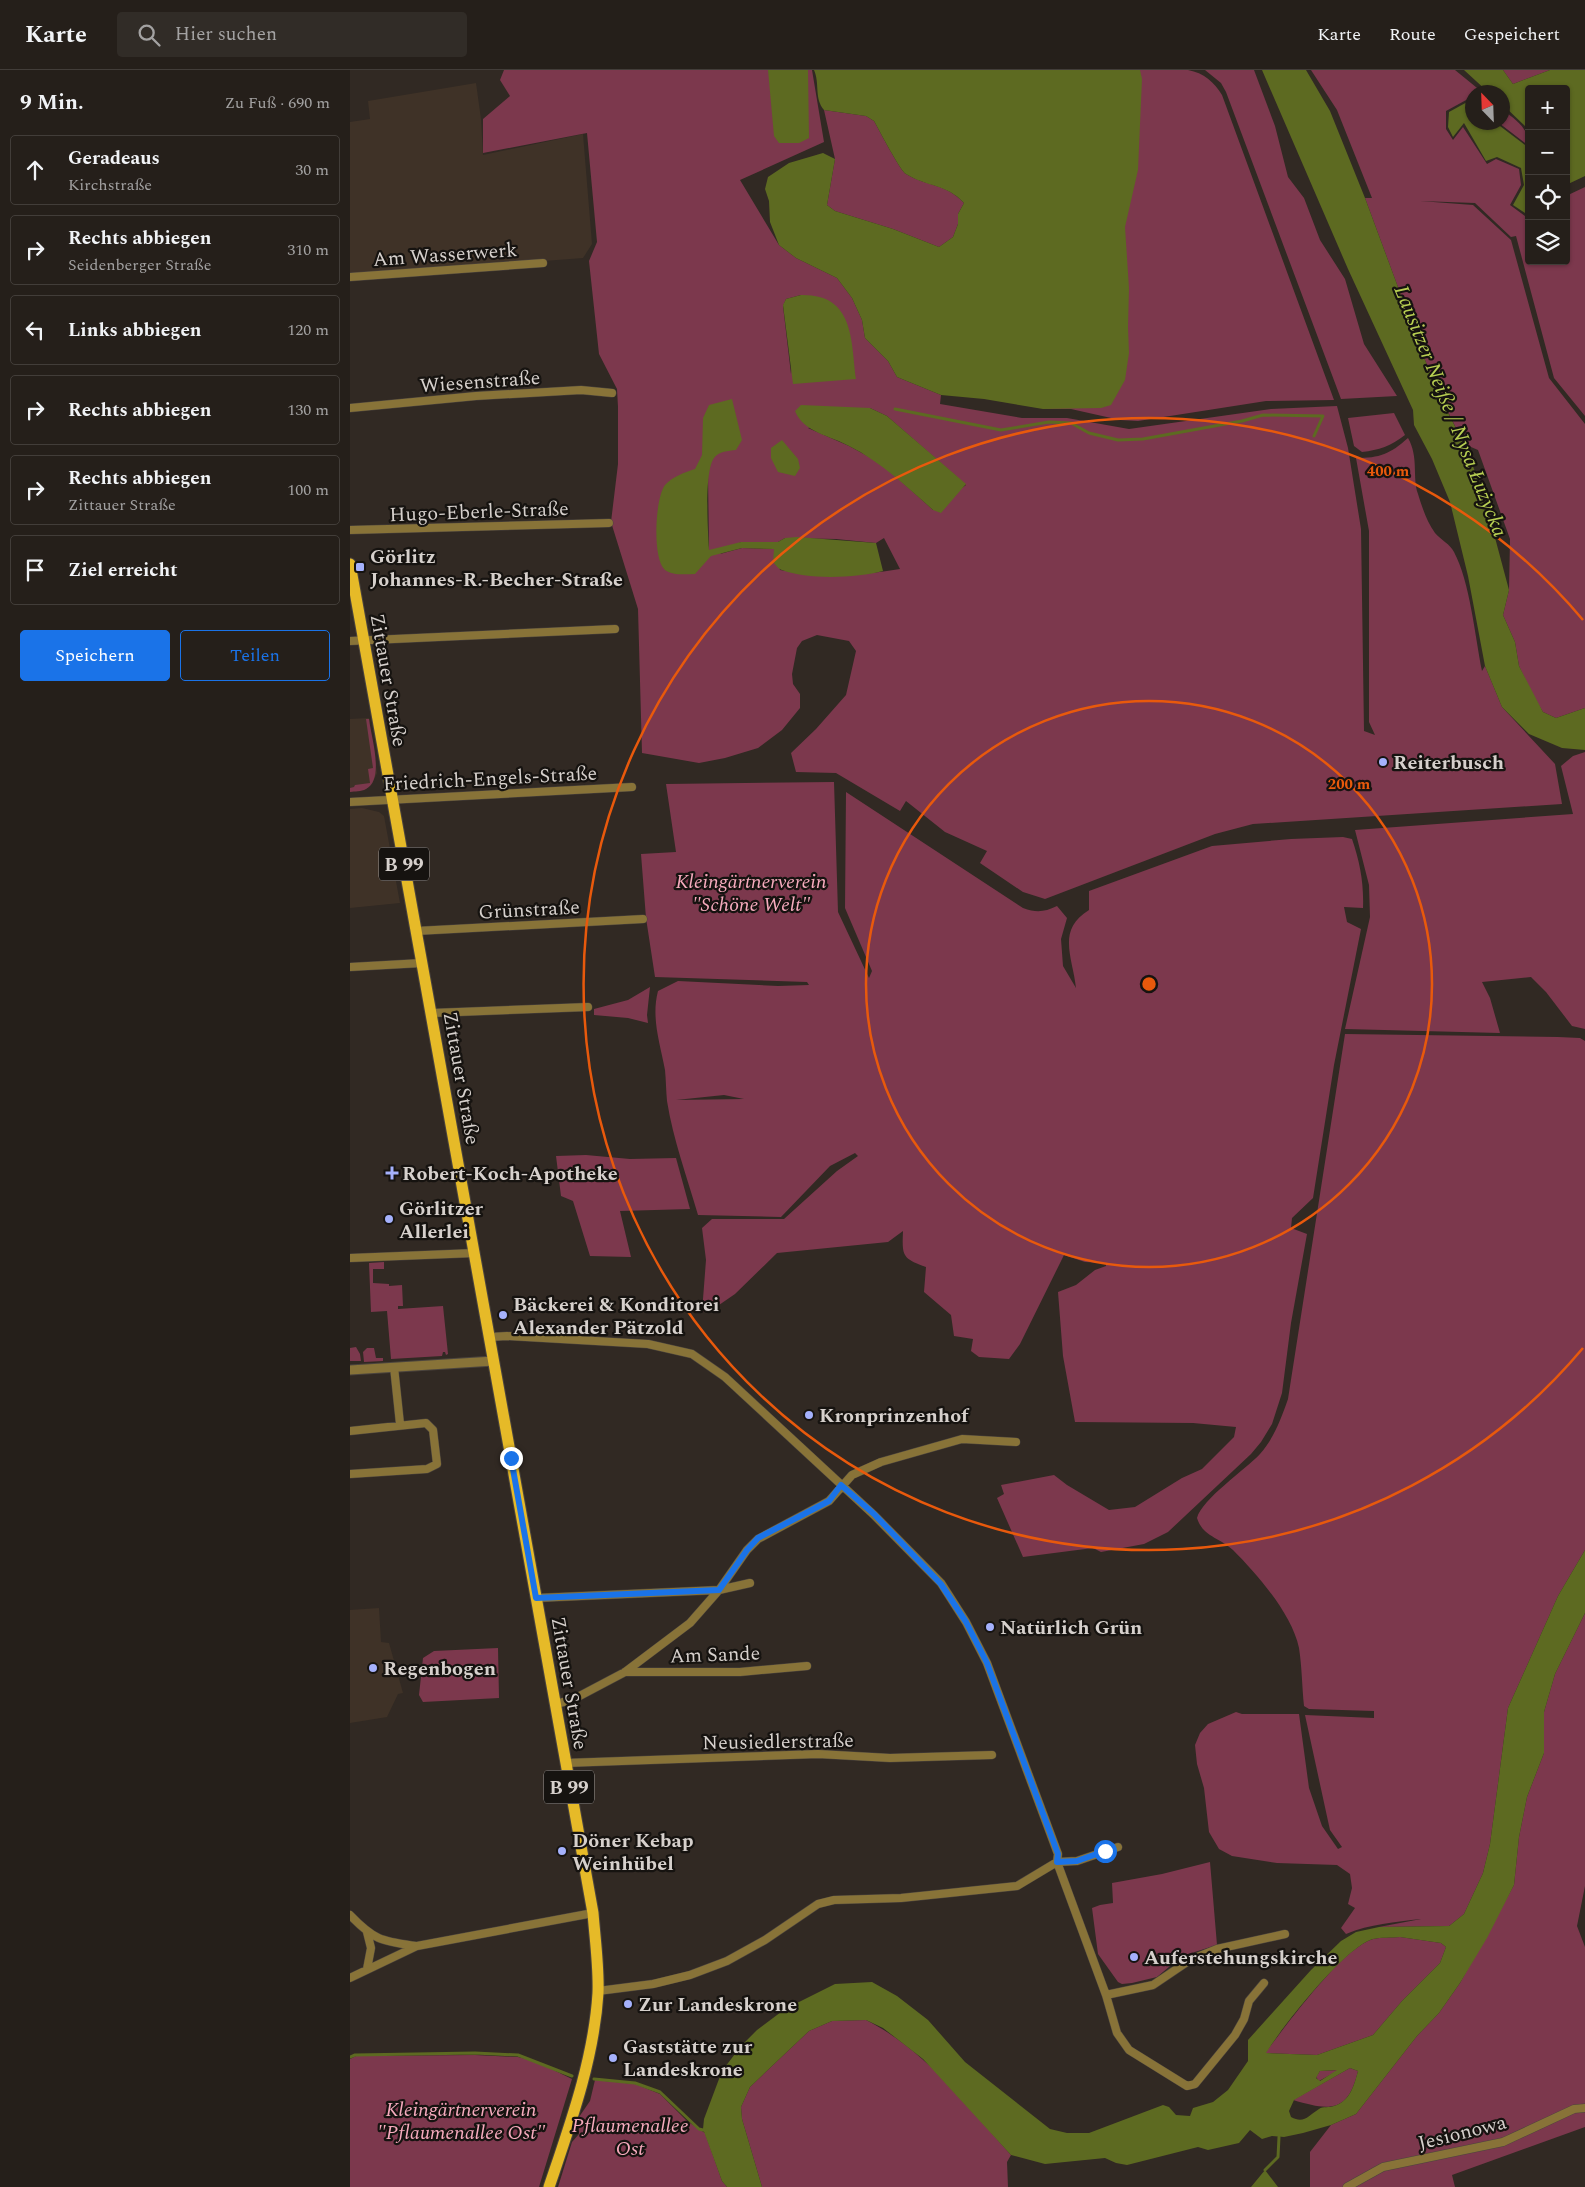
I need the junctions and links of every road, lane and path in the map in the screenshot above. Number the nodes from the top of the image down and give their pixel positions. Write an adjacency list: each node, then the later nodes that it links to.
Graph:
1 (543, 263): 2 (street, Am Wasserwerk)
2 (350, 277)
3 (612, 393): 4 (street, Wiesenstraße)
4 (350, 408)
5 (609, 523): 6 (street, Hugo-Eberle-Straße)
6 (350, 530)
7 (350, 564): 9 (main road, Zittauer Straße / B 99)
8 (615, 629): 9 (street)
9 (363, 639): 10 (street); 12 (main road, Zittauer Straße / B 99)
10 (350, 641)
11 (632, 787): 12 (street, Friedrich-Engels-Straße)
12 (392, 798): 13 (street, Friedrich-Engels-Straße); 15 (main road, Zittauer Straße / B 99)
13 (350, 802)
14 (643, 920): 15 (street, Grünstraße)
15 (416, 930): 16 (main road, Zittauer Straße / B 99)
16 (422, 963): 17 (street); 19 (main road, Zittauer Straße / B 99)
17 (350, 968)
18 (588, 1007): 19 (street)
19 (432, 1013): 20 (main road, Zittauer Straße / B 99)
20 (475, 1253): 21 (street); 22 (main road, Zittauer Straße / B 99)
21 (350, 1258)
22 (490, 1337): 23 (main road, Zittauer Straße / B 99); 30 (street)
23 (494, 1361): 24 (street); 33 (main road, Zittauer Straße / B 99)
24 (394, 1367): 25 (street); 26 (street)
25 (350, 1370)
26 (400, 1424): 27 (street); 29 (street)
27 (350, 1431)
28 (1016, 1442): 30 (street, Am Sande)
29 (350, 1474)
30 (841, 1485): 32 (street, Am Sande); 40 (street)
31 (750, 1583): 32 (street)
32 (719, 1590): 33 (street); 35 (street, Am Sande)
33 (536, 1598): 36 (main road, Zittauer Straße / B 99)
34 (807, 1666): 35 (street, Am Sande)
35 (625, 1672): 36 (street, Am Sande)
36 (555, 1704): 38 (main road, Zittauer Straße / B 99)
37 (992, 1755): 38 (street, Neusiedlerstraße)
38 (565, 1763): 41 (main road, Zittauer Straße / B 99)
39 (1118, 1847): 40 (street)
40 (1057, 1862): 49 (street); 50 (street)
41 (593, 1913): 45 (street); 49 (main road, Zittauer Straße / B 99)
42 (350, 1915): 43 (street)
43 (367, 1932): 45 (street); 46 (street)
44 (1285, 1934): 50 (street)
45 (417, 1946): 46 (street)
46 (367, 1969): 47 (street)
47 (350, 1978)
48 (1264, 1983): 50 (street)
49 (598, 1992): 52 (main road, Zittauer Straße / B 99)
50 (1106, 1995)
51 (1585, 2108): 53 (street, Jesionowa)
52 (549, 2187)
53 (1347, 2187)

